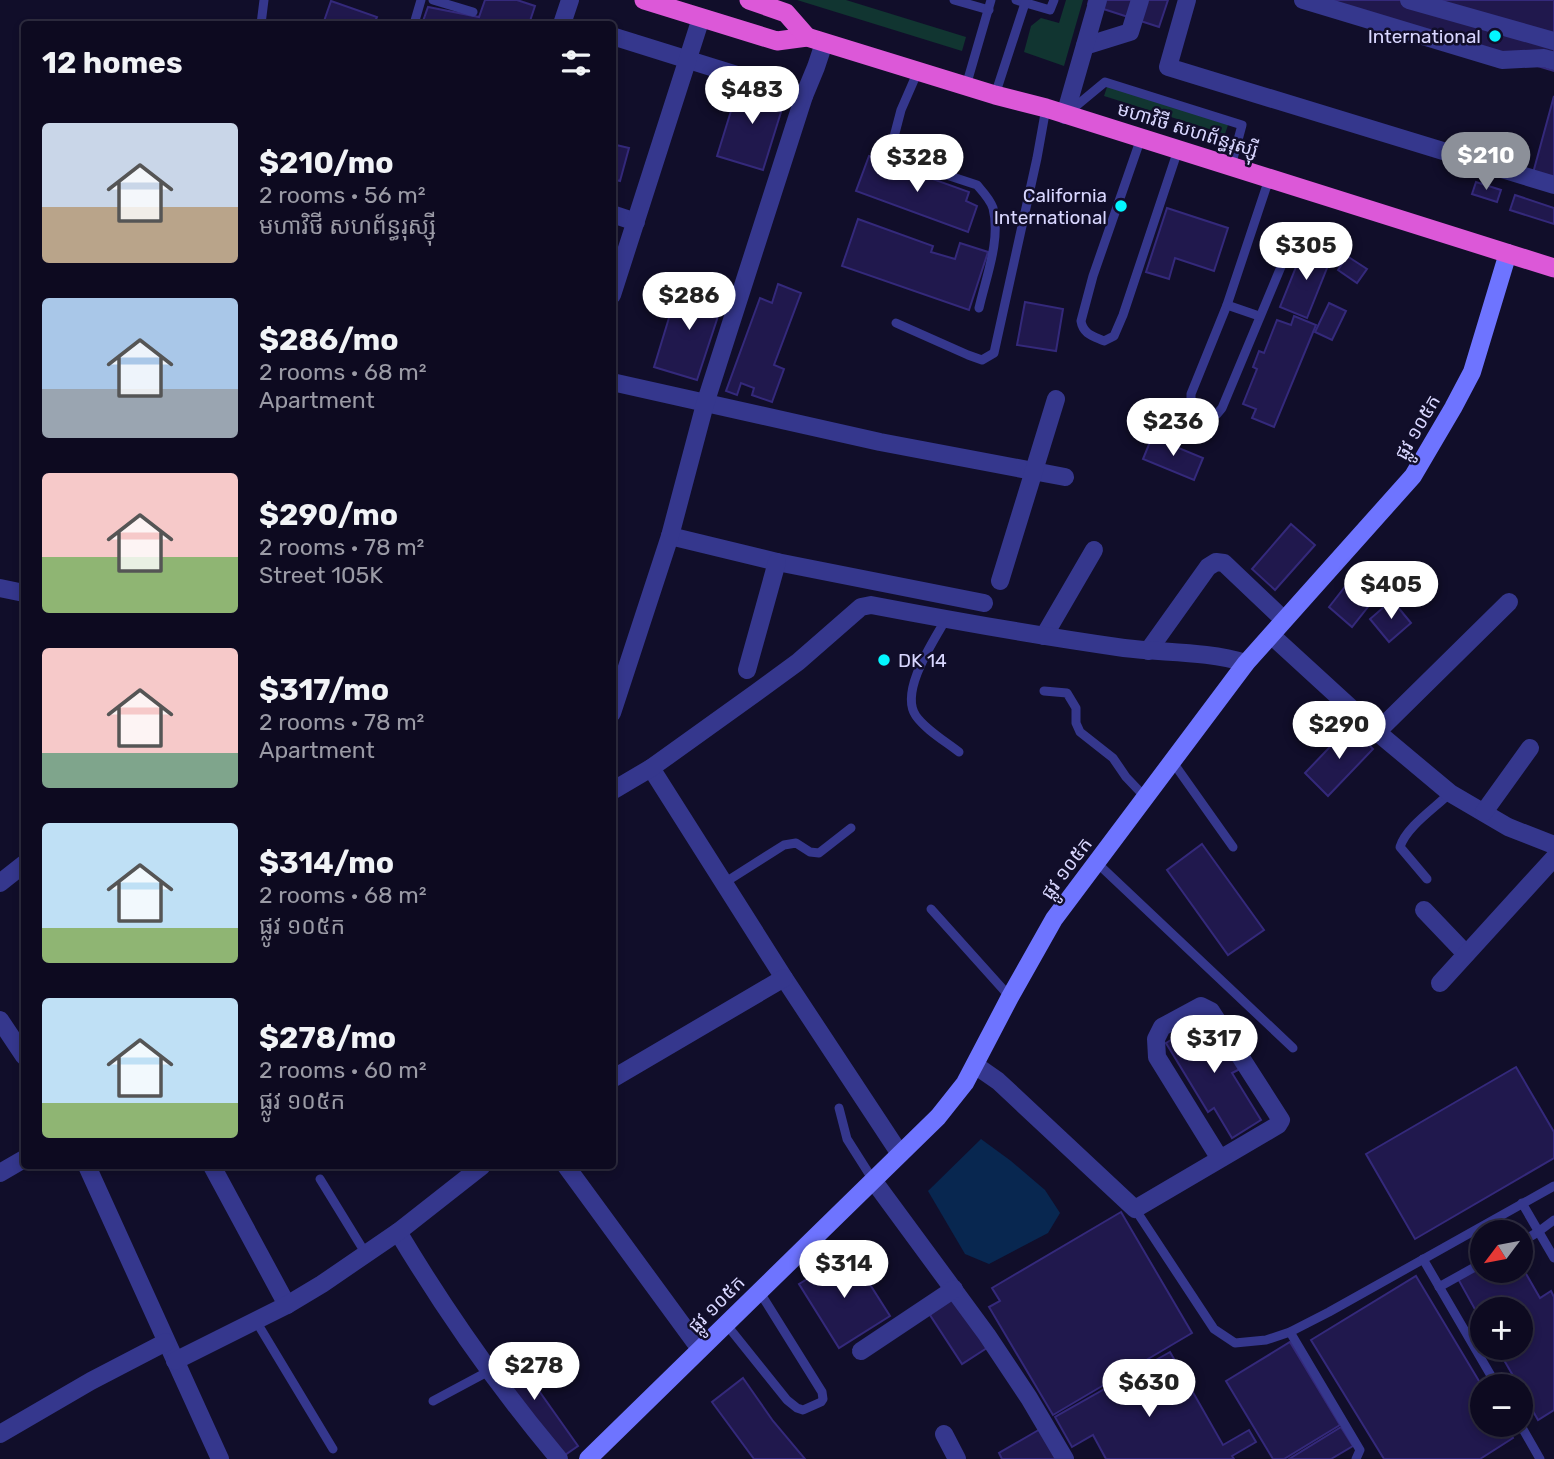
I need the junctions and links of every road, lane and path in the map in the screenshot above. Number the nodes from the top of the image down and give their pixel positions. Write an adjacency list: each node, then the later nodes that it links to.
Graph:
1 (264, 0): 18 (lane)
2 (421, 0): 19 (lane)
3 (433, 0): 16 (lane)
4 (570, 0): 20 (street)
5 (644, 0): 17 (highway, មហាវិថី សហព័ន្ធរុស្ស៊ី)
6 (1054, 0): 14 (lane)
7 (1098, 0): 24 (street)
8 (1140, 0): 24 (street)
9 (1187, 0): 37 (street)
10 (1303, 0): 26 (street)
11 (1409, 0): 23 (street)
12 (759, 1): 22 (highway, មហាវិថី សហព័ន្ធរុស្ស៊ី)
13 (958, 1): 15 (lane)
14 (1022, 1): 29 (lane)
15 (990, 5): 28 (lane)
16 (473, 12)
17 (701, 18): 22 (highway, មហាវិថី សហព័ន្ធរុស្ស៊ី); 25 (street)
18 (261, 21)
19 (415, 21)
20 (568, 21)
21 (616, 37): 25 (street)
22 (815, 40): 27 (highway, មហាវិថី សហព័ន្ធរុស្ស៊ី); 30 (street)
23 (1554, 41)
24 (1085, 46): 32 (street)
25 (687, 60): 30 (street); 39 (street)
26 (1554, 61)
27 (918, 71): 28 (highway, មហាវិថី សហព័ន្ធរុស្ស៊ី); 45 (lane)
28 (965, 86): 29 (highway, មហាវិថី សហព័ន្ធរុស្ស៊ី)
29 (995, 95): 31 (highway, មហាវិថី សហព័ន្ធរុស្ស៊ី)
30 (804, 96): 50 (street)
31 (1046, 108): 32 (highway, មហាវិថី សហព័ន្ធរុស្ស៊ី); 47 (lane)
32 (1065, 115): 33 (highway, មហាវិថី សហព័ន្ធរុស្ស៊ី); 35 (lane)
33 (1141, 138): 34 (highway, មហាវិថី សហព័ន្ធរុស្ស៊ី); 34 (lane)
34 (1178, 150): 35 (highway, មហាវិថី សហព័ន្ធរុស្ស៊ី)
35 (1231, 166): 36 (highway, មហាវិថី សហព័ន្ធរុស្ស៊ី)
36 (1269, 178): 40 (highway, មហាវិថី សហព័ន្ធរុស្ស៊ី); 44 (lane)
37 (1554, 185)
38 (616, 215): 39 (street)
39 (636, 222): 43 (street)
40 (1508, 253): 42 (highway, មហាវិថី សហព័ន្ធរុស្ស៊ី); 62 (main road, ផ្លូវ ១០៥ក)
41 (1283, 262): 46 (lane)
42 (1554, 268)
43 (616, 283)
44 (1227, 305): 46 (lane); 46 (lane)
45 (979, 308)
46 (1259, 316)
47 (896, 323)
48 (616, 383): 50 (street)
49 (1056, 399): 51 (street)
50 (705, 404): 51 (street); 53 (street)
51 (1033, 471): 52 (street); 56 (street)
52 (1065, 477)
53 (670, 536): 55 (street); 69 (street)
54 (1094, 550): 64 (street)
55 (777, 562): 60 (street); 67 (street)
56 (1000, 581)
57 (0, 588): 58 (street)
58 (21, 592)
59 (1509, 602): 70 (street)
60 (984, 603)
61 (946, 619): 64 (street); 72 (lane); 74 (street)
62 (1284, 620): 63 (main road, ផ្លូវ ១០៥ក); 65 (street)
63 (1271, 635): 66 (main road, ផ្លូវ ១០៥ក); 70 (street)
64 (1044, 636): 65 (street)
65 (1148, 651): 66 (street)
66 (1246, 663): 73 (main road, ផ្លូវ ១០៥ក)
67 (747, 670)
68 (1044, 691): 77 (lane)
69 (616, 701)
70 (1377, 732): 76 (street)
71 (1530, 748): 78 (street)
72 (959, 752)
73 (1172, 761): 77 (main road, ផ្លូវ ១០៥ក); 81 (lane)
74 (651, 768): 75 (street); 87 (street)
75 (616, 789)
76 (1450, 793): 78 (street); 85 (lane)
77 (1145, 797): 83 (main road, ផ្លូវ ១០៥ក)
78 (1484, 812): 80 (street)
79 (851, 828): 87 (lane)
80 (1554, 845)
81 (1234, 848)
82 (1554, 858): 90 (street)
83 (1096, 862): 93 (main road, ផ្លូវ ១០៥ក); 95 (lane)
84 (21, 866): 86 (street)
85 (1427, 879)
86 (0, 883)
87 (724, 883): 91 (street)
88 (931, 909): 93 (lane)
89 (1424, 911): 90 (street)
90 (1466, 954): 92 (street)
91 (784, 978): 98 (street); 100 (street)
92 (1440, 983)
93 (1010, 997): 97 (main road, ផ្លូវ ១០៥ក)
94 (0, 1020): 96 (street)
95 (1293, 1048)
96 (21, 1052)
97 (975, 1065): 100 (main road, ផ្លូវ ១០៥ក); 112 (street)
98 (616, 1077)
99 (839, 1108): 109 (lane)
100 (900, 1154): 109 (main road, ផ្លូវ ១០៥ក)
101 (1220, 1159): 101 (street); 112 (street)
102 (21, 1161): 107 (street)
103 (88, 1169): 128 (street)
104 (214, 1169): 124 (street)
105 (478, 1169): 114 (street)
106 (568, 1169): 129 (street)
107 (0, 1173)
108 (320, 1178): 117 (lane)
109 (873, 1180): 122 (street); 123 (main road, ផ្លូវ ១០៥ក)
110 (1554, 1185): 111 (lane)
111 (1522, 1203): 115 (lane); 118 (lane)
112 (1135, 1209): 127 (lane)
113 (1554, 1220): 115 (lane)
114 (398, 1232): 117 (street); 132 (street)
115 (1538, 1232): 116 (lane); 119 (lane)
116 (1533, 1235)
117 (366, 1254): 124 (street)
118 (1423, 1258): 121 (lane); 127 (lane)
119 (1554, 1258)
120 (1470, 1270): 121 (lane)
121 (1439, 1287): 133 (lane)
122 (954, 1289): 130 (street); 143 (street)
123 (759, 1291): 126 (main road, ផ្លូវ ១០៥ក); 126 (lane)
124 (287, 1306): 125 (street)
125 (256, 1321): 131 (street); 138 (lane)
126 (726, 1324): 129 (main road, ផ្លូវ ១០៥ក)
127 (1290, 1332): 144 (lane)
128 (166, 1342): 131 (street); 135 (street)
129 (700, 1349): 141 (main road, ផ្លូវ ១០៥ក)
130 (861, 1352)
131 (175, 1361): 139 (street)
132 (489, 1371): 134 (lane); 140 (street)
133 (1490, 1374)
134 (433, 1401)
135 (0, 1434)
136 (944, 1434): 142 (street)
137 (1527, 1437): 145 (lane)
138 (333, 1449)
139 (220, 1459)
140 (559, 1459)
141 (589, 1459)
142 (957, 1459)
143 (1065, 1459)
144 (1356, 1459)
145 (1540, 1459)

